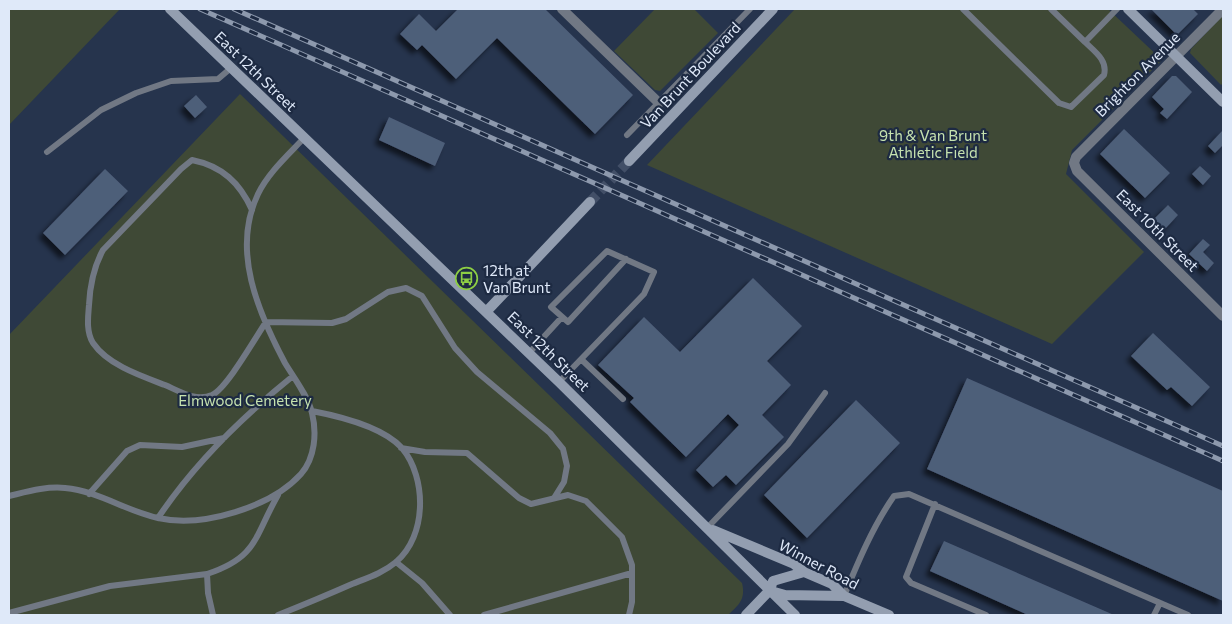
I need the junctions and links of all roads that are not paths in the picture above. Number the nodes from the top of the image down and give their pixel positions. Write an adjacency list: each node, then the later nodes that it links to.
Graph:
1 (170, 9): 12 (street, East 12th Street)
2 (562, 9): 14 (street)
3 (750, 9): 14 (lane)
4 (773, 9): 18 (street, Van Brunt Boulevard)
5 (963, 9): 10 (lane)
6 (1051, 9): 10 (lane)
7 (1116, 9): 10 (lane)
8 (1128, 9): 11 (street)
9 (1223, 9): 11 (street, Brighton Avenue)
10 (1084, 42)
11 (1176, 56): 13 (street); 19 (street, Brighton Avenue)
12 (231, 68): 16 (street, East 12th Street); 17 (lane)
13 (1223, 102)
14 (659, 103): 15 (lane)
15 (627, 135)
16 (304, 138): 21 (lane); 23 (street, East 12th Street)
17 (47, 152)
18 (629, 162)
19 (1074, 163): 24 (street, East 10th Street)
20 (590, 202): 23 (street)
21 (252, 210): 26 (lane); 26 (lane)
22 (626, 259): 25 (lane); 25 (lane); 28 (lane)
23 (486, 312): 27 (street, East 12th Street)
24 (1223, 316)
25 (562, 317): 27 (lane)
26 (266, 322): 29 (lane); 39 (lane)
27 (529, 353): 30 (street, East 12th Street)
28 (582, 360): 30 (lane); 32 (lane)
29 (293, 376): 33 (lane); 34 (lane)
30 (559, 382): 42 (street, East 12th Street)
31 (825, 393): 42 (lane)
32 (623, 399)
33 (312, 411): 35 (lane); 37 (lane)
34 (224, 438): 36 (lane); 41 (lane)
35 (401, 448): 39 (lane); 43 (lane)
36 (89, 494): 38 (lane); 41 (lane)
37 (279, 494): 41 (lane); 46 (lane)
38 (9, 496)
39 (554, 498): 45 (lane)
40 (935, 504): 48 (lane); 49 (lane); 59 (lane)
41 (158, 518)
42 (707, 528): 44 (street, Winner Road); 47 (street, East 12th Street)
43 (396, 562): 52 (lane); 53 (lane)
44 (804, 572): 47 (street); 48 (street, Winner Road)
45 (632, 573): 54 (lane); 55 (lane)
46 (207, 574): 50 (lane); 51 (lane)
47 (770, 590): 48 (street); 56 (street); 57 (street, East 12th Street)
48 (844, 596): 58 (street, Winner Road)
49 (1160, 603): 60 (lane); 61 (lane)
50 (9, 613)
51 (213, 615)
52 (278, 615)
53 (450, 615)
54 (484, 615)
55 (629, 615)
56 (746, 615)
57 (795, 615)
58 (889, 615)
59 (986, 615)
60 (1154, 615)
61 (1188, 615)

